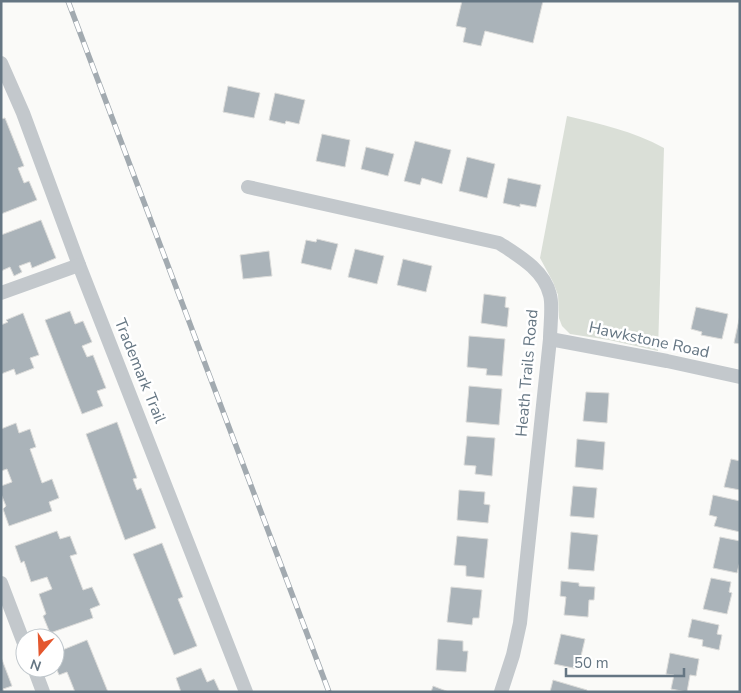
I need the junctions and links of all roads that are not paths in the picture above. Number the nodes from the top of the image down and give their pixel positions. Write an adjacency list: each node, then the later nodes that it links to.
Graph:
1 (1, 62): 3 (street, Trademark Trail)
2 (248, 187): 5 (street, Heath Trails Road)
3 (79, 265): 4 (street); 12 (street, Trademark Trail)
4 (1, 293)
5 (550, 339): 6 (street, Hawkstone Road); 13 (street, Heath Trails Road)
6 (740, 377)
7 (1, 583): 8 (street)
8 (6, 613): 9 (street)
9 (15, 629)
10 (38, 678): 11 (street)
11 (43, 692)
12 (246, 692)
13 (501, 692)

